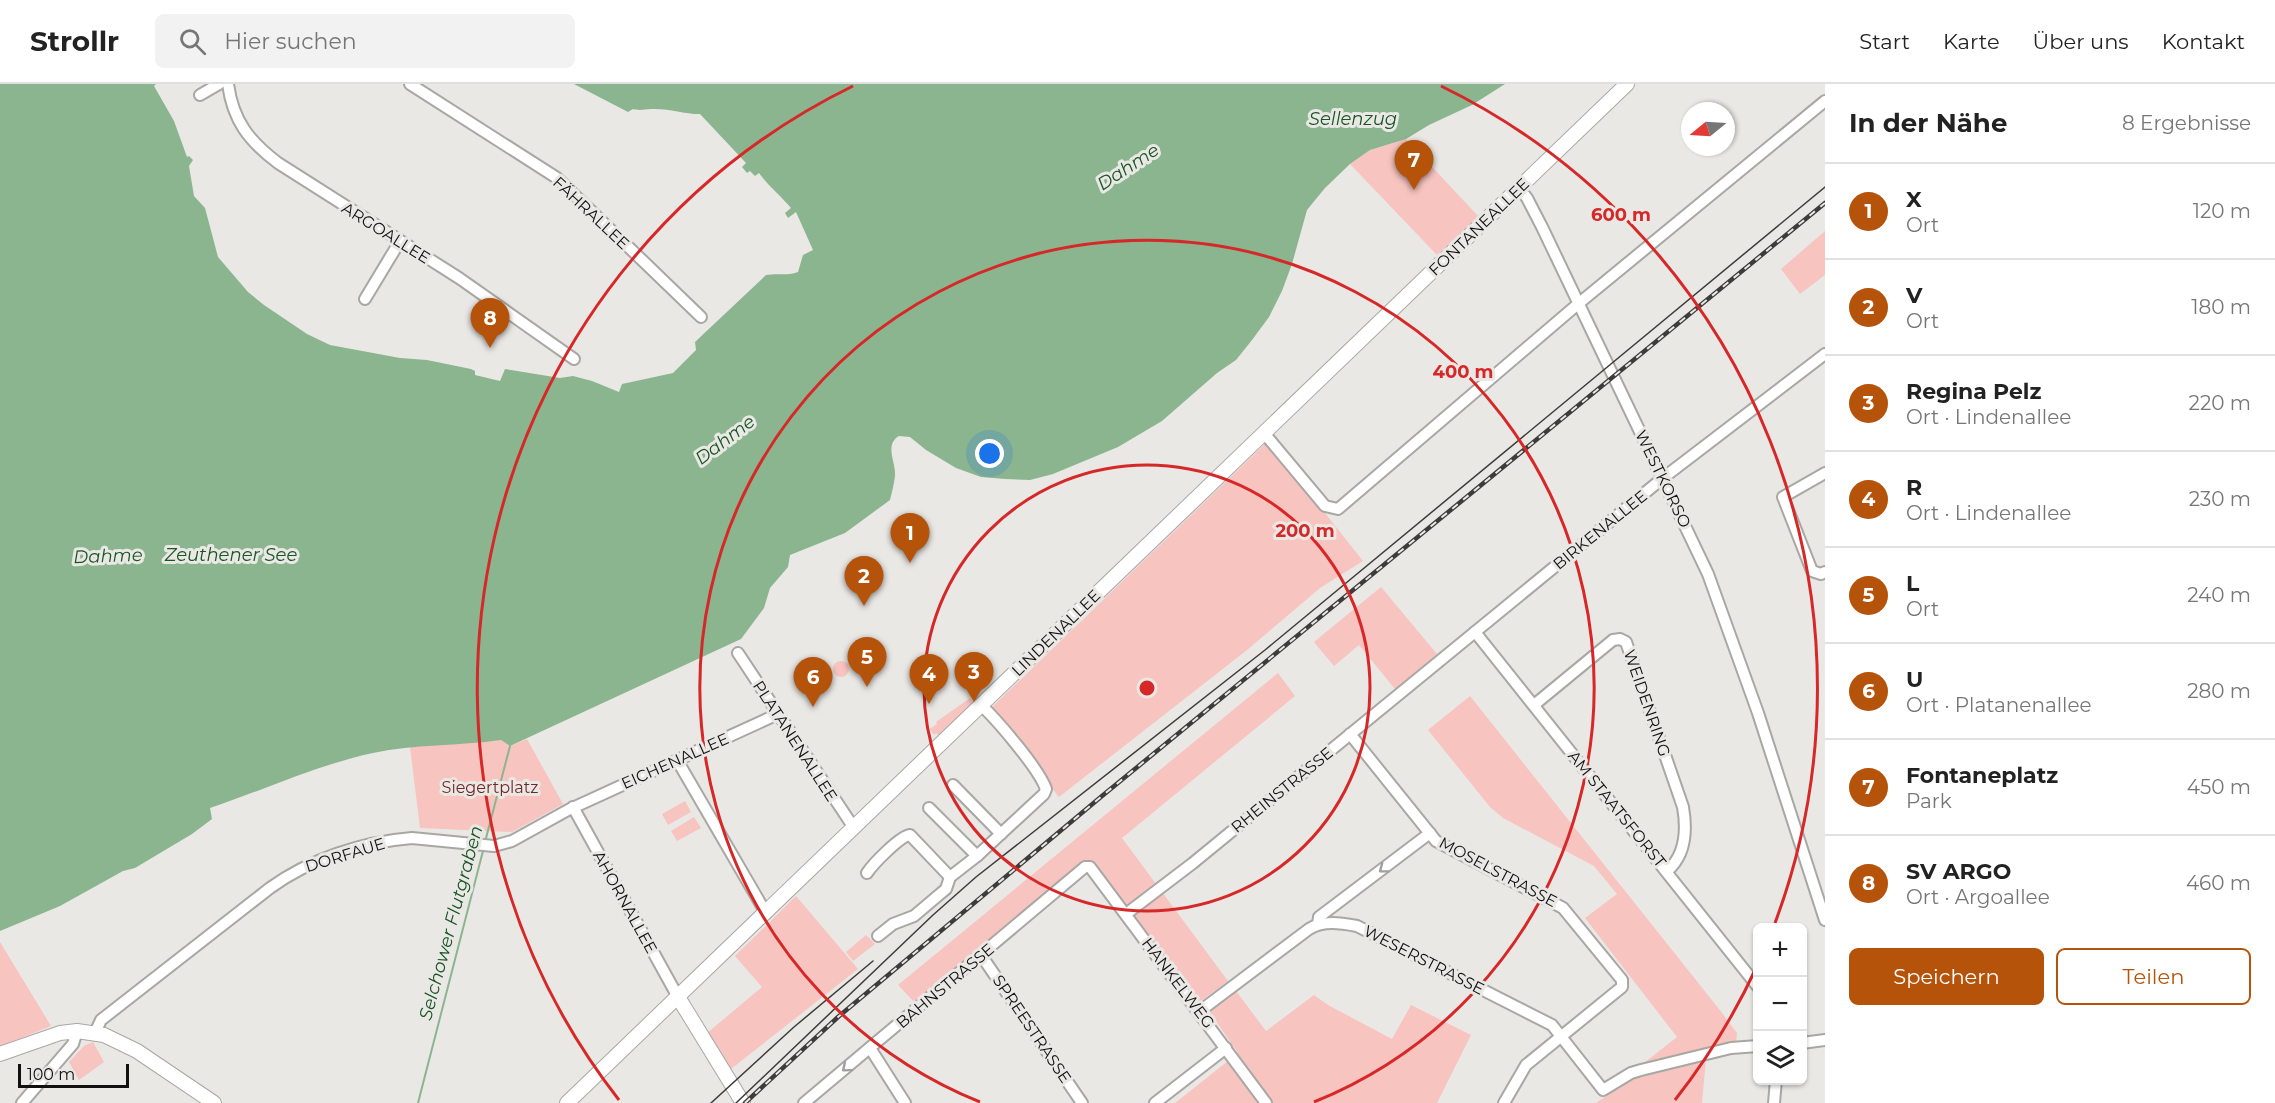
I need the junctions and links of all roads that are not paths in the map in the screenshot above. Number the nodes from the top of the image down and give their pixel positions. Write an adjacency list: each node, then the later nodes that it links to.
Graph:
1 (219, 84): 5 (street)
2 (228, 84): 8 (street, ARGOALLEE)
3 (410, 84): 11 (street, FÄHRALLEE)
4 (1628, 84): 7 (main road, FONTANEALLEE)
5 (201, 95)
6 (1825, 100): 10 (street)
7 (1520, 188): 10 (street, WESTKORSO); 14 (main road, FONTANEALLEE)
8 (400, 241): 9 (street); 13 (street, ARGOALLEE)
9 (365, 299)
10 (1578, 304): 15 (street); 17 (street, WESTKORSO)
11 (701, 317)
12 (1825, 354): 17 (street, BIRKENALLEE)
13 (574, 359)
14 (1331, 369): 15 (main road, LINDENALLEE)
15 (1264, 433): 22 (main road, LINDENALLEE)
16 (1825, 472): 18 (street)
17 (1663, 478): 19 (street, BIRKENALLEE); 40 (street, WESTKORSO)
18 (1825, 572)
19 (1475, 632): 21 (street, BIRKENALLEE); 23 (street, AM STAATSFORST)
20 (738, 653): 24 (street, PLATANENALLEE)
21 (1435, 664): 25 (street, RHEINSTRASSE)
22 (981, 705): 30 (main road, LINDENALLEE); 32 (street)
23 (1534, 705): 35 (street, AM STAATSFORST); 35 (street, WEIDENRING)
24 (778, 714): 26 (street, EICHENALLEE); 30 (street, PLATANENALLEE)
25 (1350, 734): 31 (street, MOSELSTRASSE); 39 (street, RHEINSTRASSE)
26 (677, 760): 28 (street, EICHENALLEE); 38 (street)
27 (953, 784): 32 (street)
28 (573, 807): 45 (street, AHORNALLEE); 48 (street, DORFAUE)
29 (929, 808): 33 (street)
30 (854, 828): 38 (main road, LINDENALLEE)
31 (1430, 833): 41 (street, one-way to 41); 49 (street, MOSELSTRASSE)
32 (1001, 834): 33 (street)
33 (977, 856): 37 (street)
34 (1085, 867): 39 (street, HANKELWEG); 43 (street, BAHNSTRASSE)
35 (1667, 871): 44 (street, AM STAATSFORST)
36 (867, 873): 37 (street)
37 (950, 878): 42 (street)
38 (766, 913): 45 (main road, LINDENALLEE)
39 (1126, 914): 46 (street, HANKELWEG)
40 (1825, 920)
41 (1318, 924): 46 (street); 49 (street, WESERSTRASSE)
42 (878, 936)
43 (981, 955): 53 (street, BAHNSTRASSE); 63 (street, SPREESTRASSE)
44 (1753, 981)
45 (678, 998): 59 (main road, LINDENALLEE); 60 (main road)
46 (1200, 1011): 54 (street, HANKELWEG)
47 (77, 1031): 48 (main road); 55 (main road); 57 (street)
48 (95, 1033): 58 (main road)
49 (1561, 1036): 52 (street, WESERSTRASSE); 66 (street)
50 (1825, 1040): 51 (street)
51 (1807, 1042)
52 (1753, 1046)
53 (870, 1048): 61 (street, BAHNSTRASSE, one-way to 61); 62 (street)
54 (1226, 1048): 64 (street); 65 (street, HANKELWEG)
55 (0, 1054)
56 (1776, 1085): 67 (street)
57 (22, 1103)
58 (214, 1103)
59 (567, 1103)
60 (743, 1103)
61 (804, 1103)
62 (905, 1103)
63 (1082, 1103)
64 (1155, 1103)
65 (1266, 1103)
66 (1504, 1103)
67 (1774, 1103)

